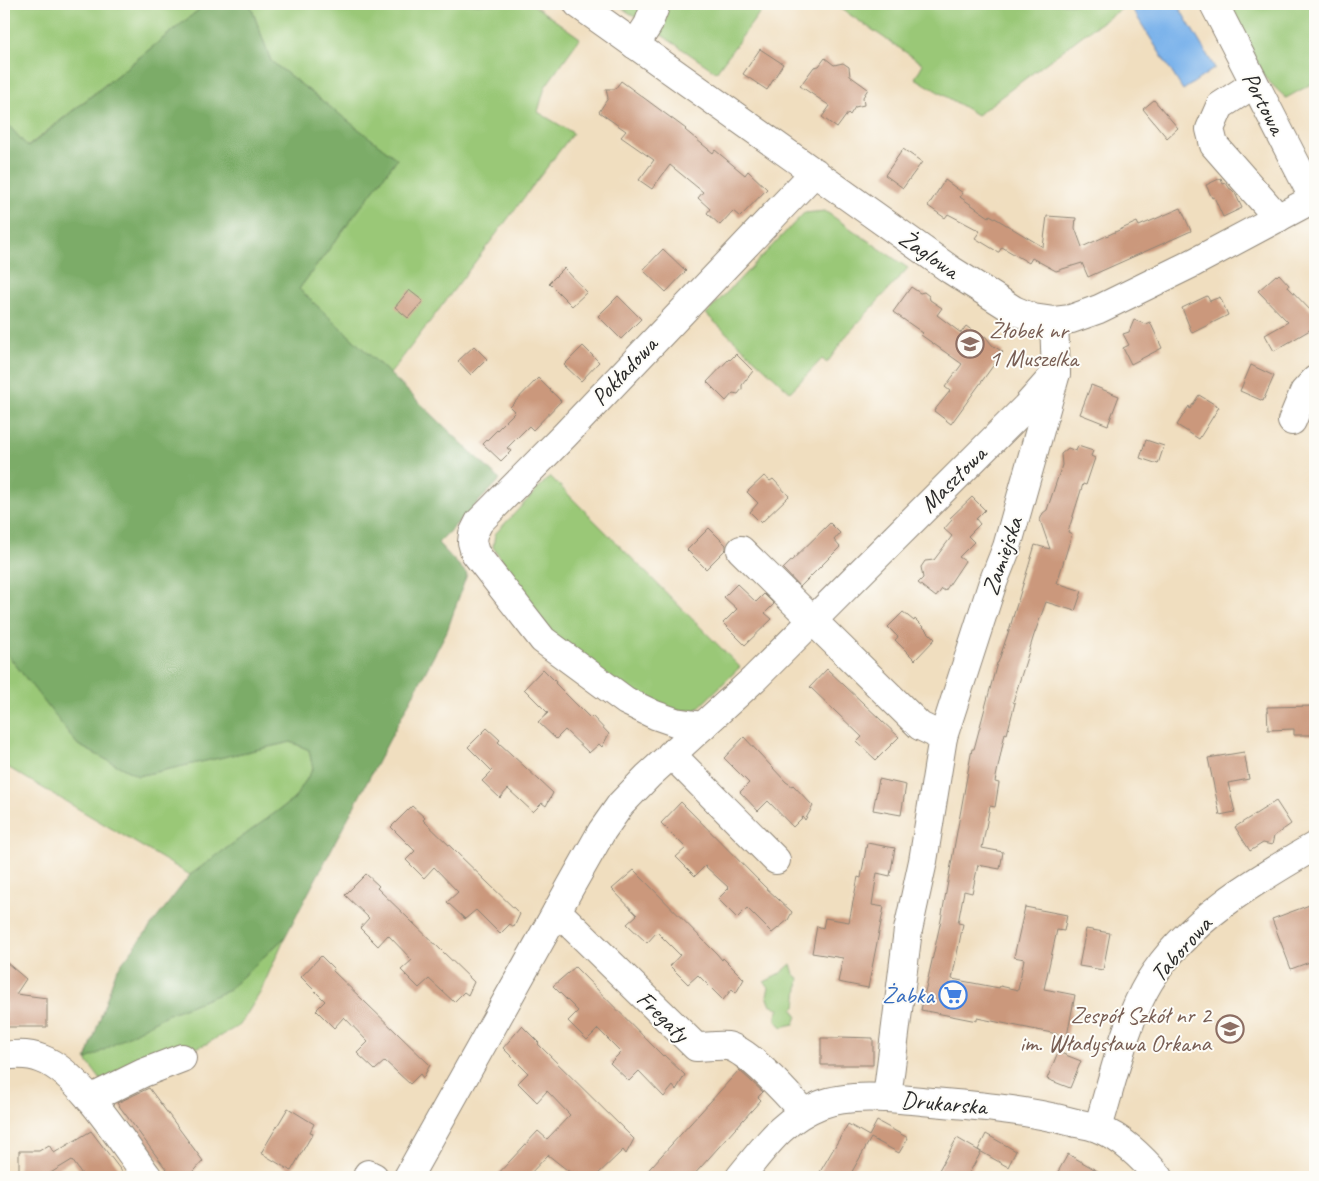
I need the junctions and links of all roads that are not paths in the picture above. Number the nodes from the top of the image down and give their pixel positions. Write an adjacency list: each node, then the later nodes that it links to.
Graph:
1 (578, 4): 4 (street, Żaglowa)
2 (656, 4): 4 (street)
3 (1214, 4): 5 (street, Portowa)
4 (635, 45): 6 (street, Żaglowa)
5 (1254, 84): 7 (street, Portowa); 8 (street)
6 (815, 172): 9 (street, Żaglowa); 15 (street, Pokładowa)
7 (1315, 199): 8 (street, Żaglowa)
8 (1278, 218): 9 (street, Żaglowa)
9 (1054, 320): 10 (street)
10 (1056, 373): 14 (street, Masztowa); 16 (street, Zamiejska)
11 (1315, 380): 12 (street)
12 (1292, 421)
13 (741, 550): 14 (street)
14 (811, 620): 15 (street, Masztowa); 16 (street)
15 (703, 726): 17 (street)
16 (943, 737): 23 (street, Zamiejska)
17 (671, 754): 19 (street); 20 (street)
18 (1315, 846): 26 (street, Taborowa)
19 (776, 860)
20 (557, 911): 25 (street, Fregaty); 29 (street)
21 (4, 1056): 24 (street)
22 (182, 1058): 24 (street)
23 (887, 1098): 25 (street, Drukarska); 26 (street, Drukarska)
24 (90, 1099): 28 (street)
25 (803, 1112): 30 (street, Drukarska)
26 (1098, 1128): 27 (street, Drukarska)
27 (1157, 1176)
28 (148, 1177)
29 (408, 1177)
30 (740, 1177)

